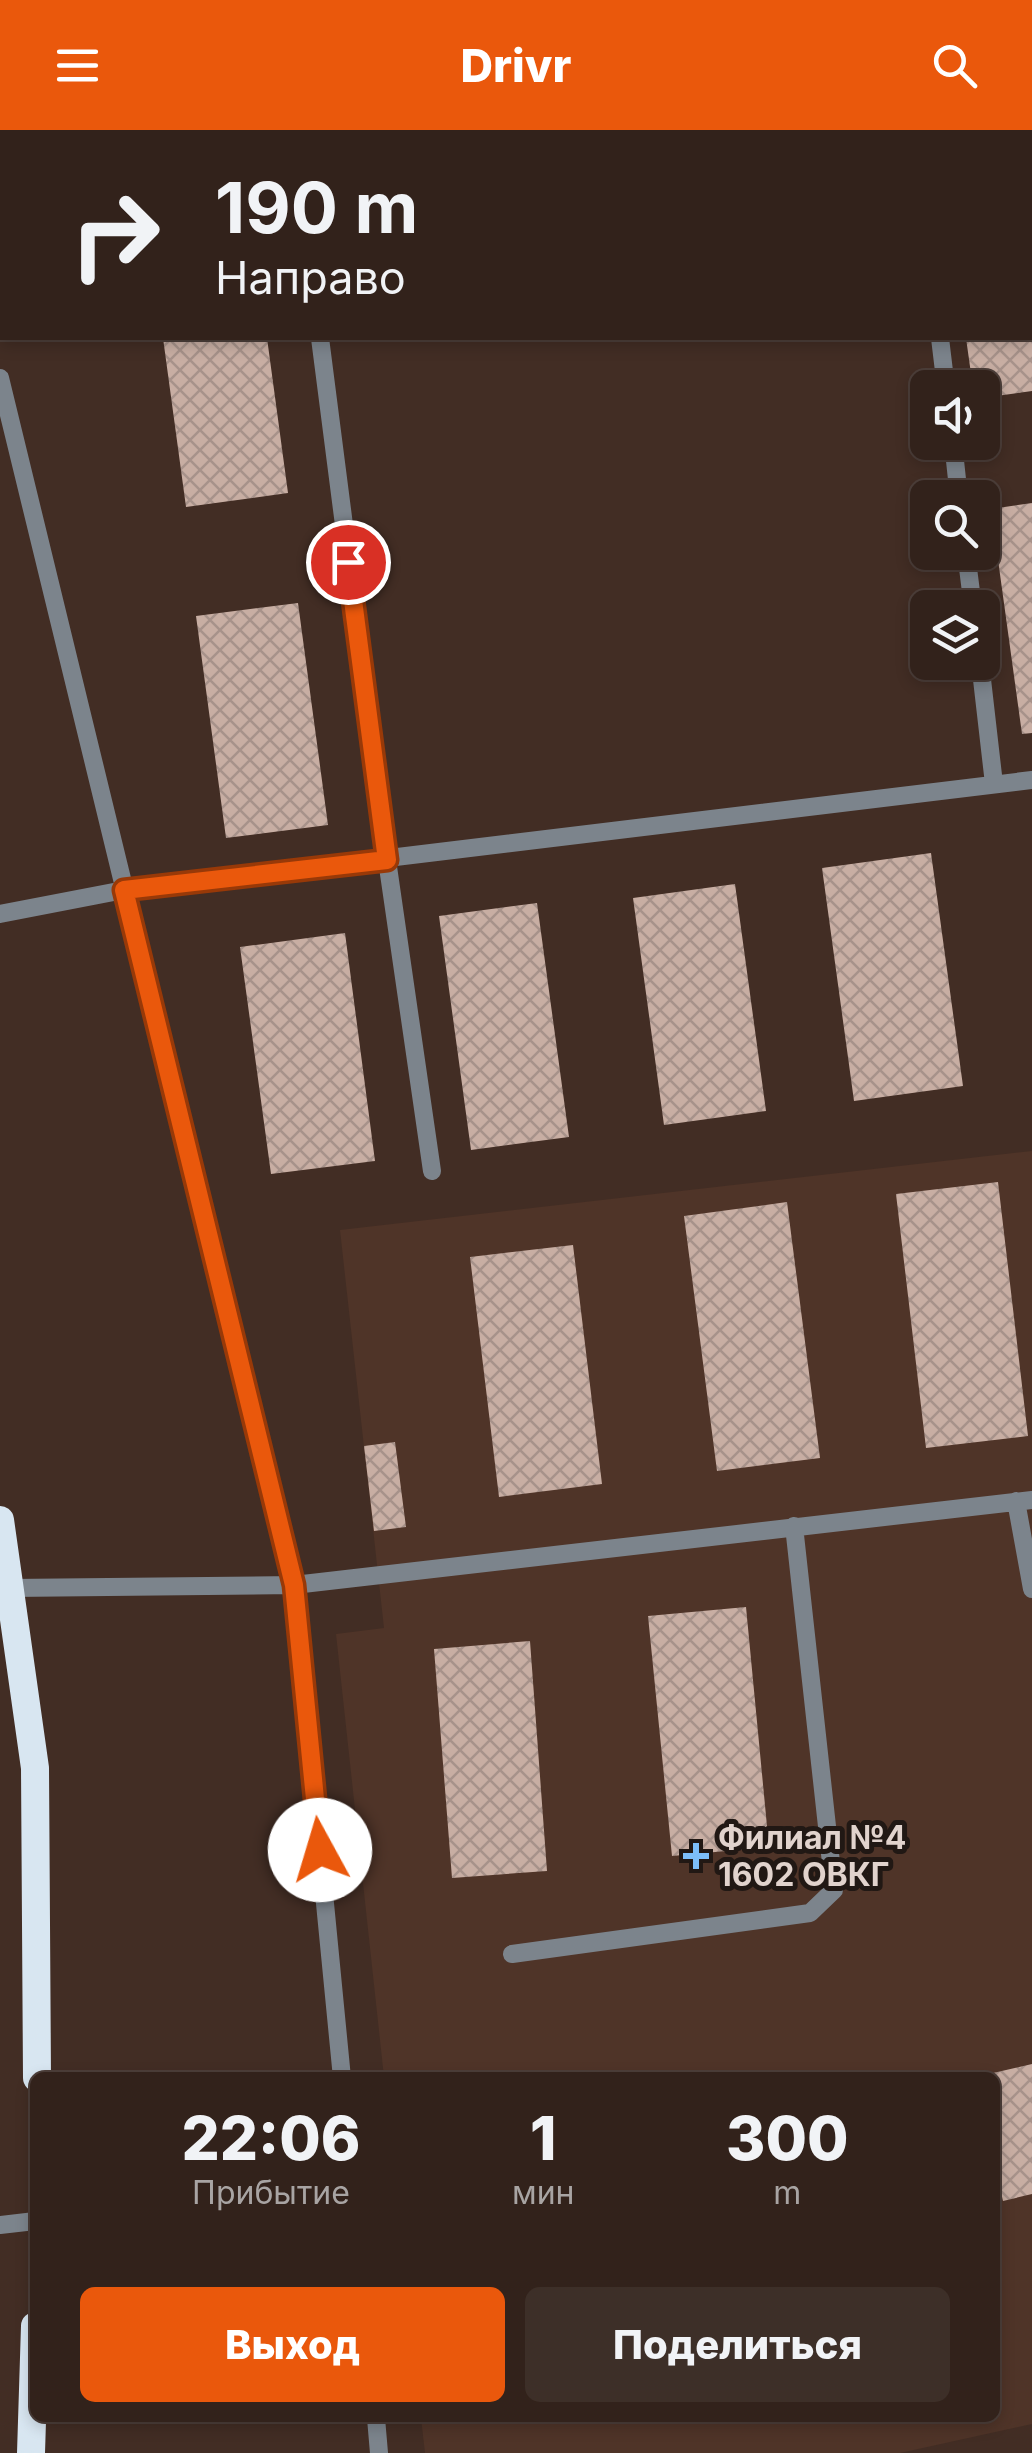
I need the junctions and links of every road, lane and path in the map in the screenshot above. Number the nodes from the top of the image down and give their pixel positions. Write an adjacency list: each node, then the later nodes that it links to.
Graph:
1 (320, 340): 8 (lane)
2 (940, 340): 3 (lane)
3 (944, 370)
4 (0, 378): 9 (lane)
5 (982, 680): 7 (lane)
6 (1032, 780): 7 (lane)
7 (994, 784): 8 (lane)
8 (387, 860): 9 (lane); 11 (lane)
9 (124, 890): 10 (lane); 15 (lane)
10 (0, 914)
11 (432, 1171)
12 (1024, 1500): 14 (lane); 17 (lane)
13 (0, 1520): 16 (highway)
14 (794, 1526): 15 (lane); 18 (lane)
15 (294, 1585): 16 (lane); 20 (lane)
16 (10, 1588): 19 (highway)
17 (1032, 1589)
18 (512, 1954)
19 (37, 2072)
20 (341, 2072)
21 (30, 2222): 22 (lane)
22 (0, 2225)
23 (32, 2422): 25 (highway)
24 (376, 2422): 26 (lane)
25 (31, 2453)
26 (379, 2453)

